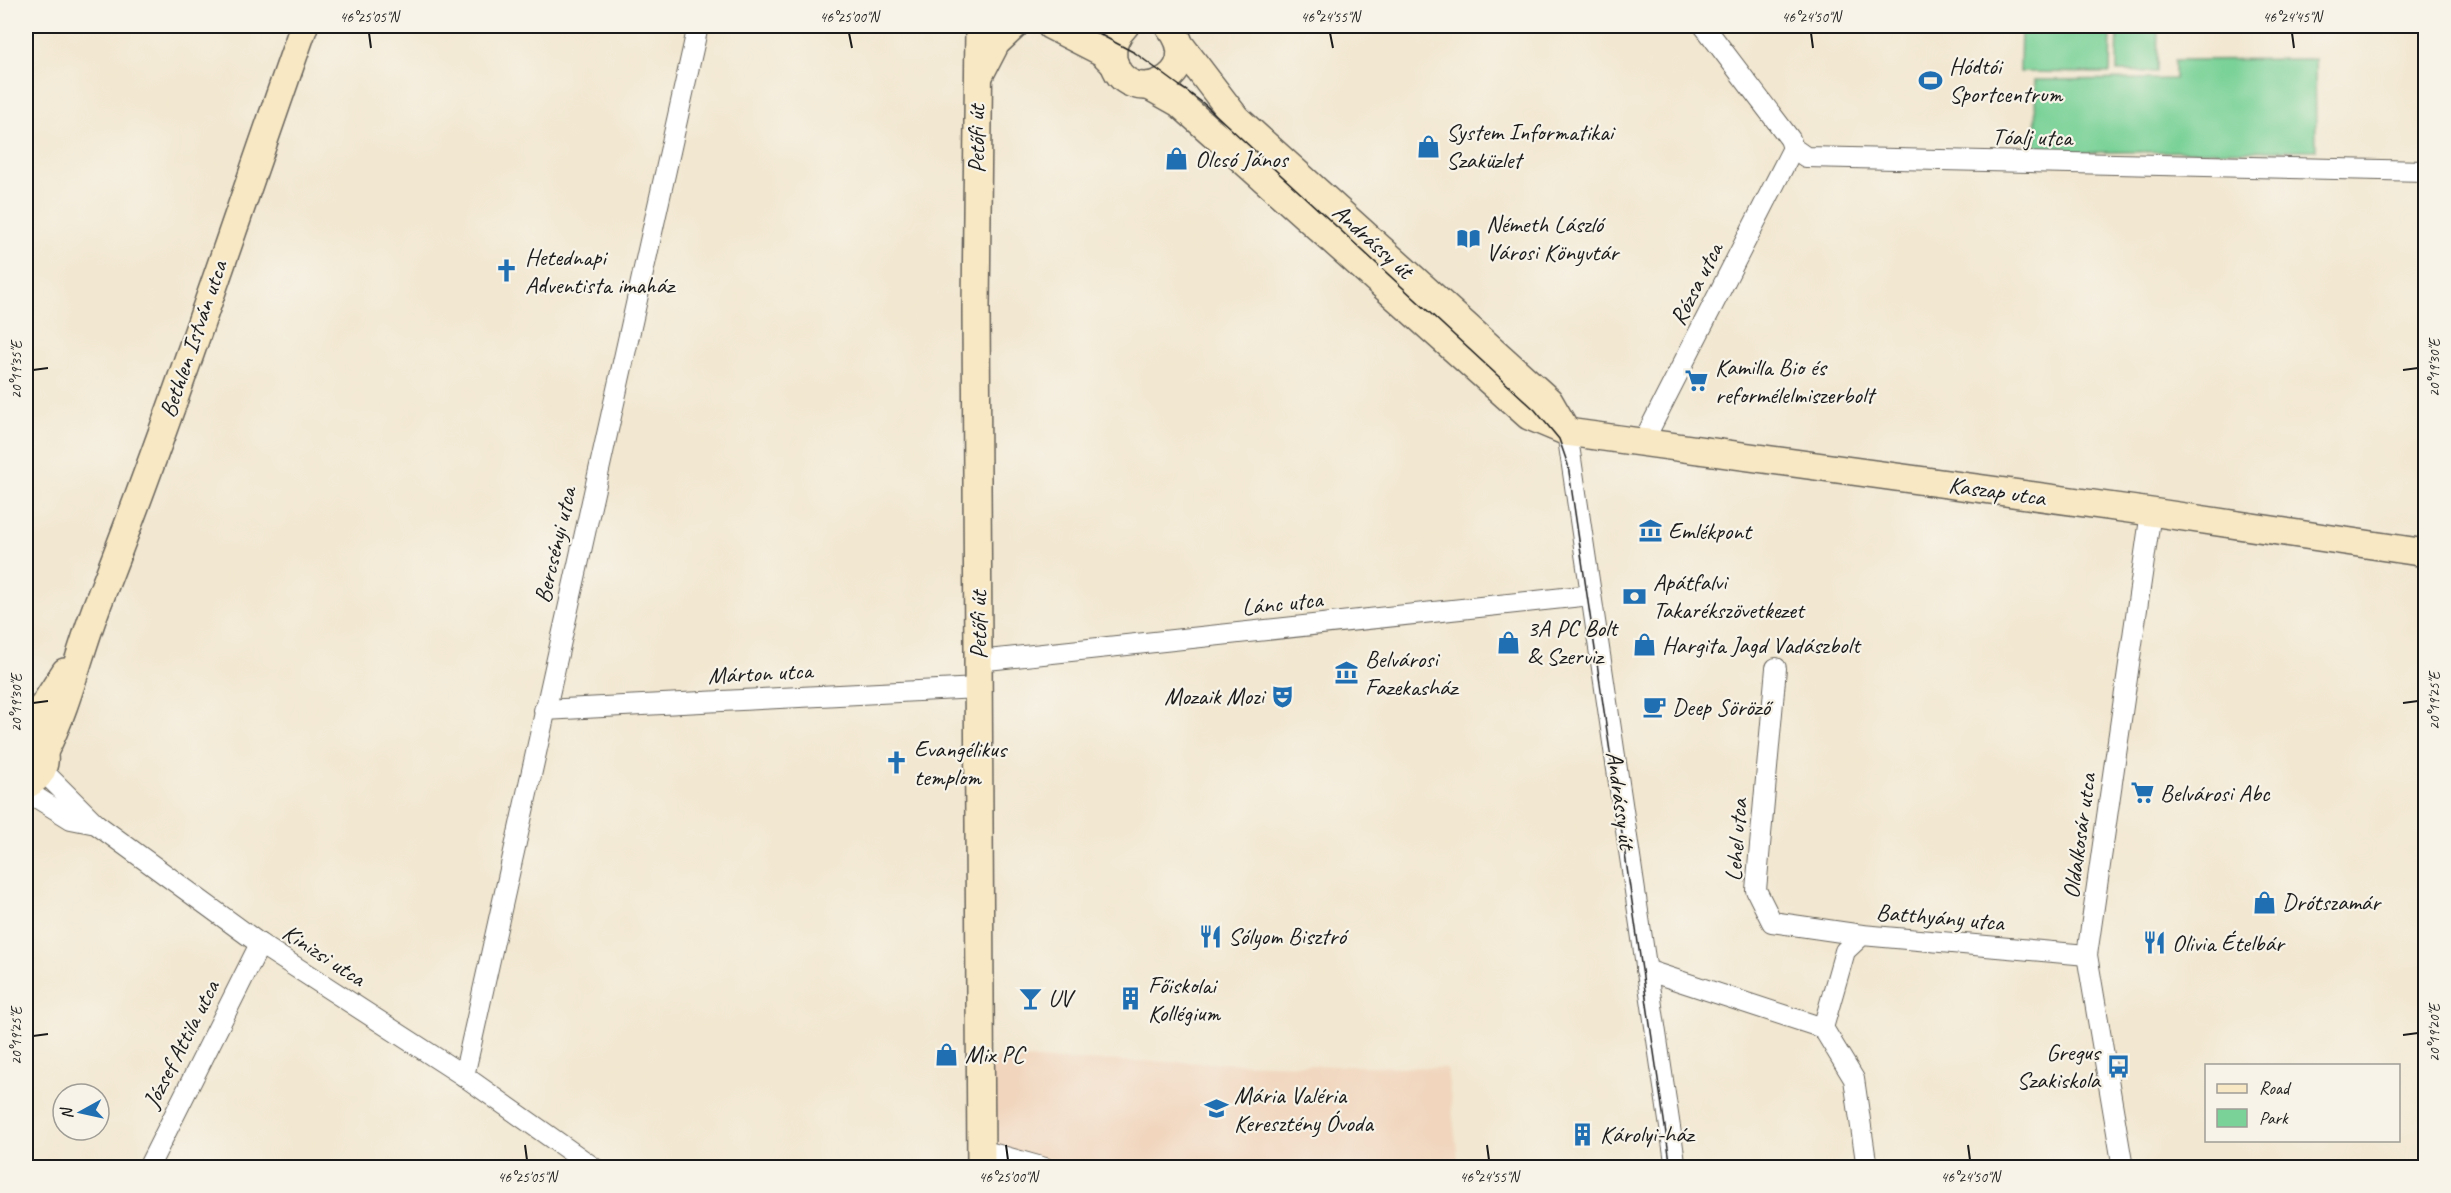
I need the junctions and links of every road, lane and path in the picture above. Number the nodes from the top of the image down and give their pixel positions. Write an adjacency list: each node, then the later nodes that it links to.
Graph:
1 (304, 26): 20 (street, Bethlen István utca)
2 (698, 26): 24 (street, Bercsényi utca)
3 (979, 26): 11 (street, Petőfi út)
4 (1004, 26): 5 (street)
5 (1015, 26): 11 (street, Petőfi út)
6 (1051, 26): 10 (street)
7 (1125, 26): 10 (street)
8 (1704, 26): 13 (street)
9 (1176, 33): 12 (street); 15 (street, Andrássy út)
10 (1114, 65): 12 (street, Andrássy út)
11 (976, 83): 21 (street, Petőfi út)
12 (1149, 86): 15 (street, Andrássy út)
13 (1793, 148): 14 (street, Tóalj utca); 16 (street, Rózsa utca)
14 (2426, 171)
15 (1567, 432): 16 (street, Kaszap utca); 19 (street, Andrássy út)
16 (1643, 442): 17 (street, Kaszap utca)
17 (2151, 512): 18 (street, Kaszap utca); 32 (street, Oldalkosár utca)
18 (2426, 553)
19 (1592, 595): 21 (street, Lánc utca); 33 (street, Andrássy út)
20 (79, 651): 25 (street, Bethlen István utca); 27 (street, Bethlen István utca)
21 (978, 661): 23 (street, Petőfi út)
22 (1776, 668): 30 (street, Lehel utca)
23 (978, 688): 24 (street, Márton utca); 36 (street, Petőfi út)
24 (544, 710): 35 (street, Bercsényi utca)
25 (26, 726)
26 (26, 732): 27 (street)
27 (37, 769): 29 (street)
28 (26, 791): 29 (street, Kinizsi utca)
29 (96, 824): 31 (street, Kinizsi utca)
30 (1862, 935): 32 (street, Batthyány utca); 34 (street, Batthyány utca)
31 (260, 944): 35 (street, Kinizsi utca); 37 (street, József Attila utca)
32 (2087, 955): 42 (street, Oldalkosár utca)
33 (1646, 970): 34 (street); 40 (street, Andrássy út)
34 (1823, 1029): 41 (street)
35 (464, 1076): 38 (street, Kinizsi utca)
36 (981, 1159): 39 (street)
37 (148, 1167)
38 (593, 1167)
39 (1045, 1167)
40 (1676, 1167)
41 (1867, 1167)
42 (2123, 1167)

